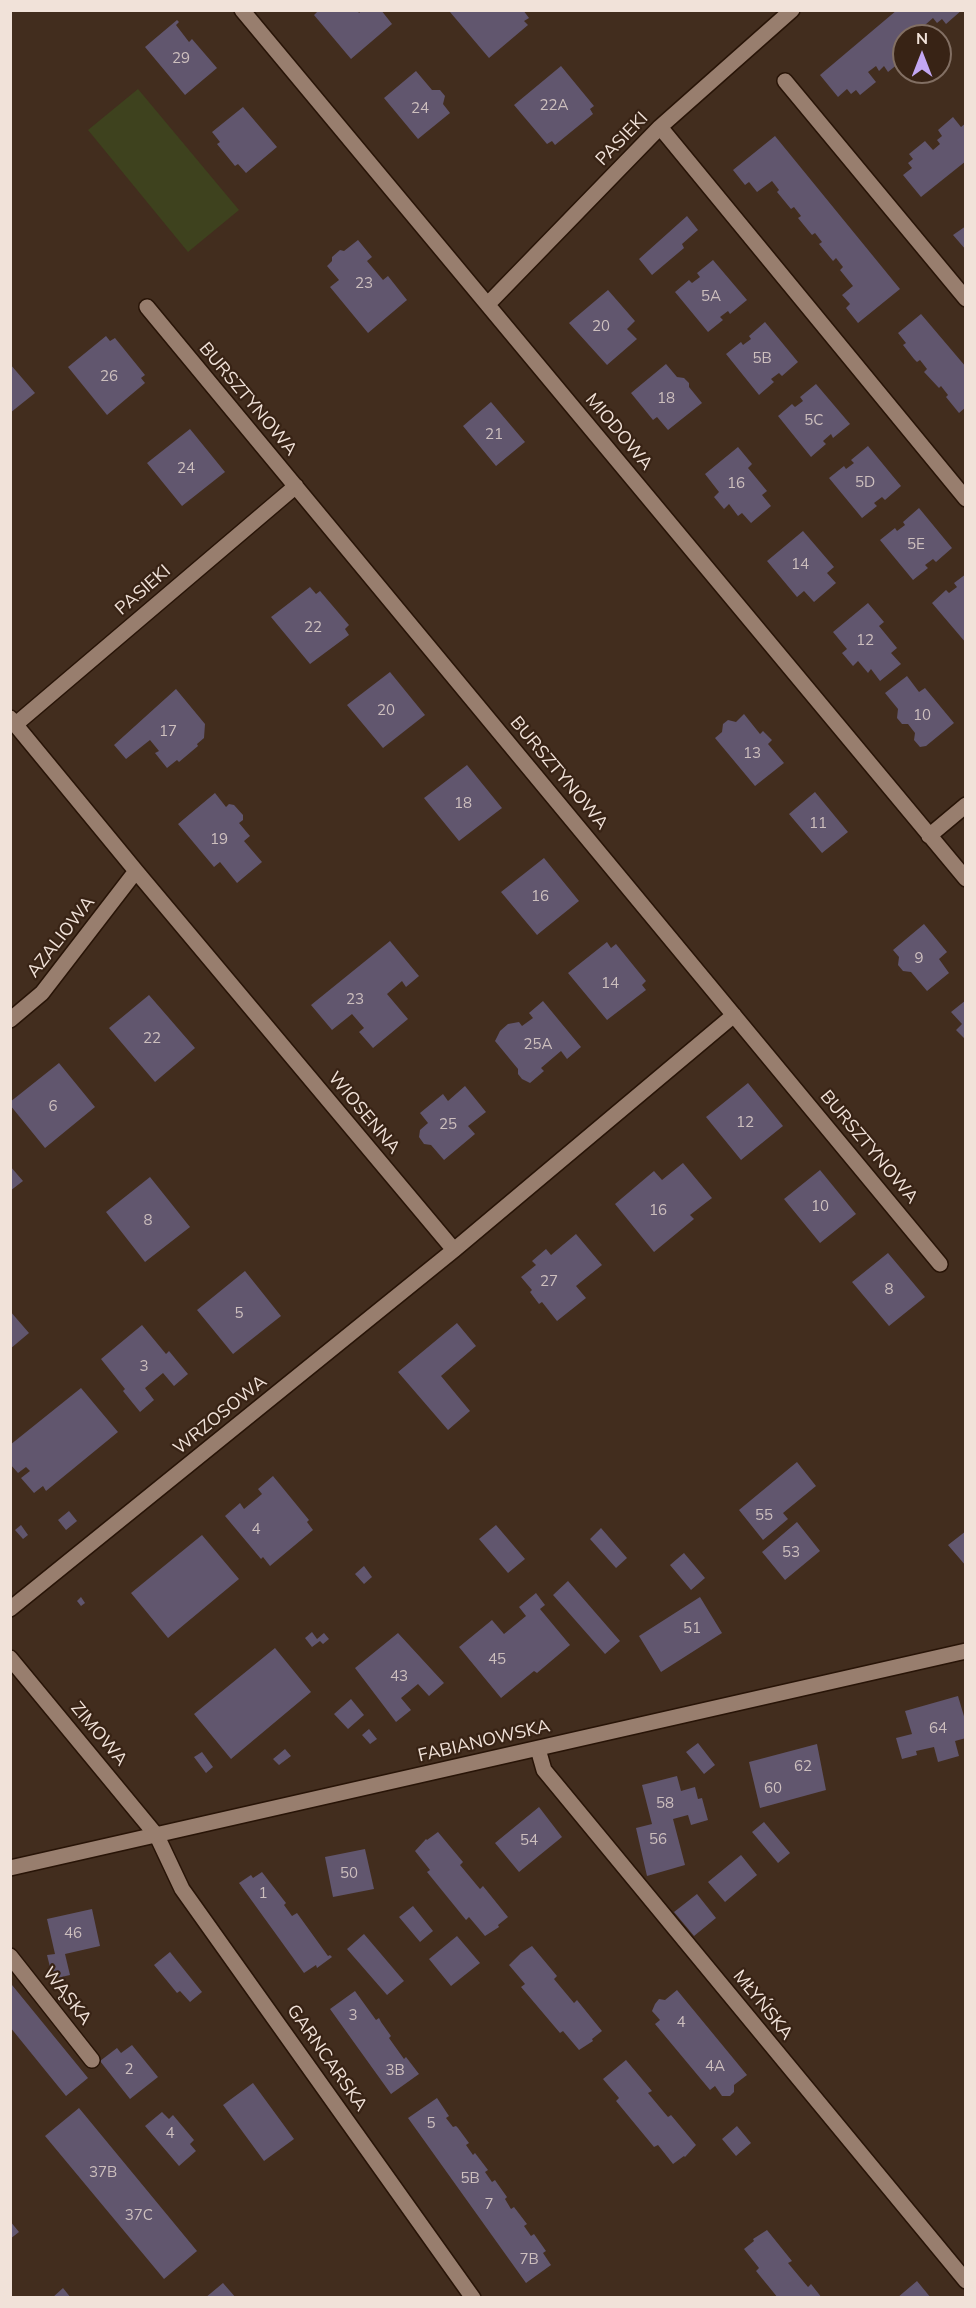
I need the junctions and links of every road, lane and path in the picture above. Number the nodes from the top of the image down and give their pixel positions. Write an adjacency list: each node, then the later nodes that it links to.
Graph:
1 (242, 10): 6 (street, MIODOWA)
2 (792, 10): 4 (street, PASIEKI)
3 (785, 81): 5 (street)
4 (660, 127): 6 (street, PASIEKI); 9 (street)
5 (966, 299)
6 (488, 304): 12 (street, MIODOWA)
7 (147, 306): 8 (street, BURSZTYNOWA)
8 (296, 486): 10 (street, PASIEKI); 15 (street, BURSZTYNOWA)
9 (966, 499)
10 (13, 721): 13 (street, WIOSENNA)
11 (966, 805): 12 (street)
12 (928, 836): 14 (street, MIODOWA)
13 (136, 871): 16 (street, AZALIOWA); 17 (street, WIOSENNA)
14 (966, 879)
15 (734, 1015): 17 (street); 18 (street, BURSZTYNOWA)
16 (10, 1020)
17 (454, 1251): 19 (street, WRZOSOWA)
18 (940, 1264)
19 (10, 1609)
20 (966, 1651): 22 (street, FABIANOWSKA)
21 (10, 1658): 23 (street, ZIMOWA)
22 (538, 1749): 23 (street, FABIANOWSKA); 27 (street, MŁYŃSKA)
23 (157, 1836): 24 (street, FABIANOWSKA); 28 (street, GARNCARSKA)
24 (10, 1869)
25 (10, 1956): 26 (street, WĄSKA)
26 (93, 2060)
27 (966, 2281)
28 (473, 2298)

